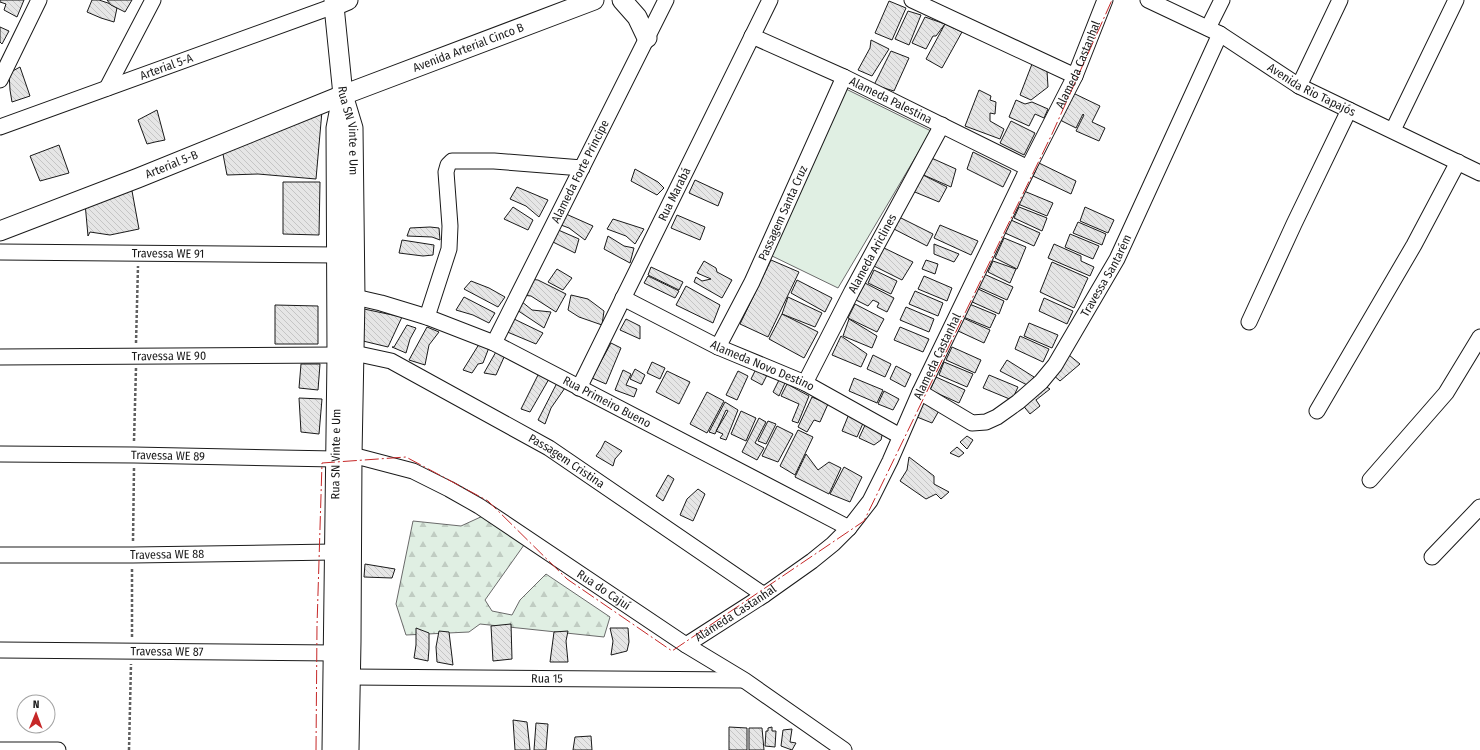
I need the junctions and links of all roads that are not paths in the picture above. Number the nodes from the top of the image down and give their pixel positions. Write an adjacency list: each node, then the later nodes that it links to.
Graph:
1 (39, 0): 19 (street)
2 (153, 0): 21 (street)
3 (594, 0): 22 (main road, Avenida Arterial Cinco B)
4 (622, 0): 16 (main road)
5 (666, 0): 16 (street, Alameda Forte Principe)
6 (770, 0): 15 (street, Rua Marabá)
7 (912, 0): 17 (street)
8 (1105, 0): 17 (street, Alameda Castanhal)
9 (1148, 0): 14 (street, Avenida Rio Tapajós)
10 (1222, 0): 14 (street, Travessa Santarém)
11 (1340, 0): 20 (street)
12 (1456, 0): 26 (street)
13 (338, 2): 21 (street, Arterial 5-A); 22 (main road)
14 (1214, 31): 20 (street, Avenida Rio Tapajós); 46 (street, Travessa Santarém)
15 (752, 36): 18 (street, Alameda Palestina); 35 (street, Rua Marabá)
16 (647, 38): 28 (street, Alameda Forte Principe)
17 (1075, 76): 29 (street, Alameda Castanhal)
18 (844, 77): 24 (street, Alameda Palestina); 41 (street, Passagem Santa Cruz)
19 (0, 80)
20 (1299, 86): 23 (street, Avenida Rio Tapajós)
21 (107, 88): 25 (street, Arterial 5-A)
22 (343, 95): 31 (main road, Arterial 5-B); 33 (main road, Rua SN Vinte e Um); 34 (main road, Rua SN Vinte e Um)
23 (1349, 110): 26 (street, Avenida Rio Tapajós); 38 (street)
24 (942, 125): 29 (street, Alameda Palestina); 44 (street, Alameda Ariclines)
25 (0, 127)
26 (1393, 130): 27 (street, Avenida Rio Tapajós)
27 (1458, 162): 30 (street, Avenida Rio Tapajós); 47 (street)
28 (582, 168): 36 (street); 40 (street, Alameda Forte Principe)
29 (1028, 168): 46 (street, Alameda Castanhal)
30 (1480, 173)
31 (0, 231)
32 (0, 252): 33 (street, Travessa WE 91)
33 (336, 255): 37 (main road, Rua SN Vinte e Um)
34 (355, 297): 36 (street, Rua Primeiro Bueno); 37 (main road, Rua SN Vinte e Um)
35 (623, 298): 41 (street, Alameda Novo Destino); 45 (street, Rua Marabá)
36 (427, 317): 40 (street, Rua Primeiro Bueno)
37 (346, 319): 42 (main road, Rua SN Vinte e Um)
38 (1249, 322)
39 (1480, 337): 51 (street)
40 (494, 343): 45 (street, Rua Primeiro Bueno)
41 (718, 347): 44 (street, Alameda Novo Destino)
42 (346, 354): 43 (street, Travessa WE 90); 50 (main road, Rua SN Vinte e Um); 57 (street, Passagem Cristina)
43 (0, 358)
44 (805, 383): 48 (street, Alameda Novo Destino)
45 (579, 388): 53 (street, Rua Primeiro Bueno)
46 (920, 392): 48 (street, Alameda Castanhal)
47 (1317, 411)
48 (900, 436): 53 (street, Alameda Castanhal)
49 (0, 454): 50 (street, Travessa WE 89)
50 (343, 457): 54 (main road, Rua SN Vinte e Um); 58 (street, Rua do Cajuí); 61 (main road, Rua SN Vinte e Um)
51 (1370, 480)
52 (1480, 507): 56 (street)
53 (849, 528): 57 (street, Alameda Castanhal)
54 (333, 552): 55 (street, Travessa WE 88); 60 (main road, Rua SN Vinte e Um)
55 (0, 555)
56 (1432, 557)
57 (764, 595): 58 (street, Alameda Castanhal)
58 (686, 645): 62 (street, Rua do Cajuí)
59 (0, 650): 60 (street, Travessa WE 87)
60 (334, 653): 63 (main road, Rua SN Vinte e Um)
61 (350, 677): 62 (street, Rua 15); 63 (main road, Rua SN Vinte e Um)
62 (744, 680): 68 (street, Rua do Cajuí)
63 (341, 712): 66 (main road, Rua SN Vinte e Um); 67 (main road, Rua SN Vinte e Um)
64 (0, 750): 65 (street)
65 (58, 750)
66 (332, 750)
67 (349, 750)
68 (844, 750)

